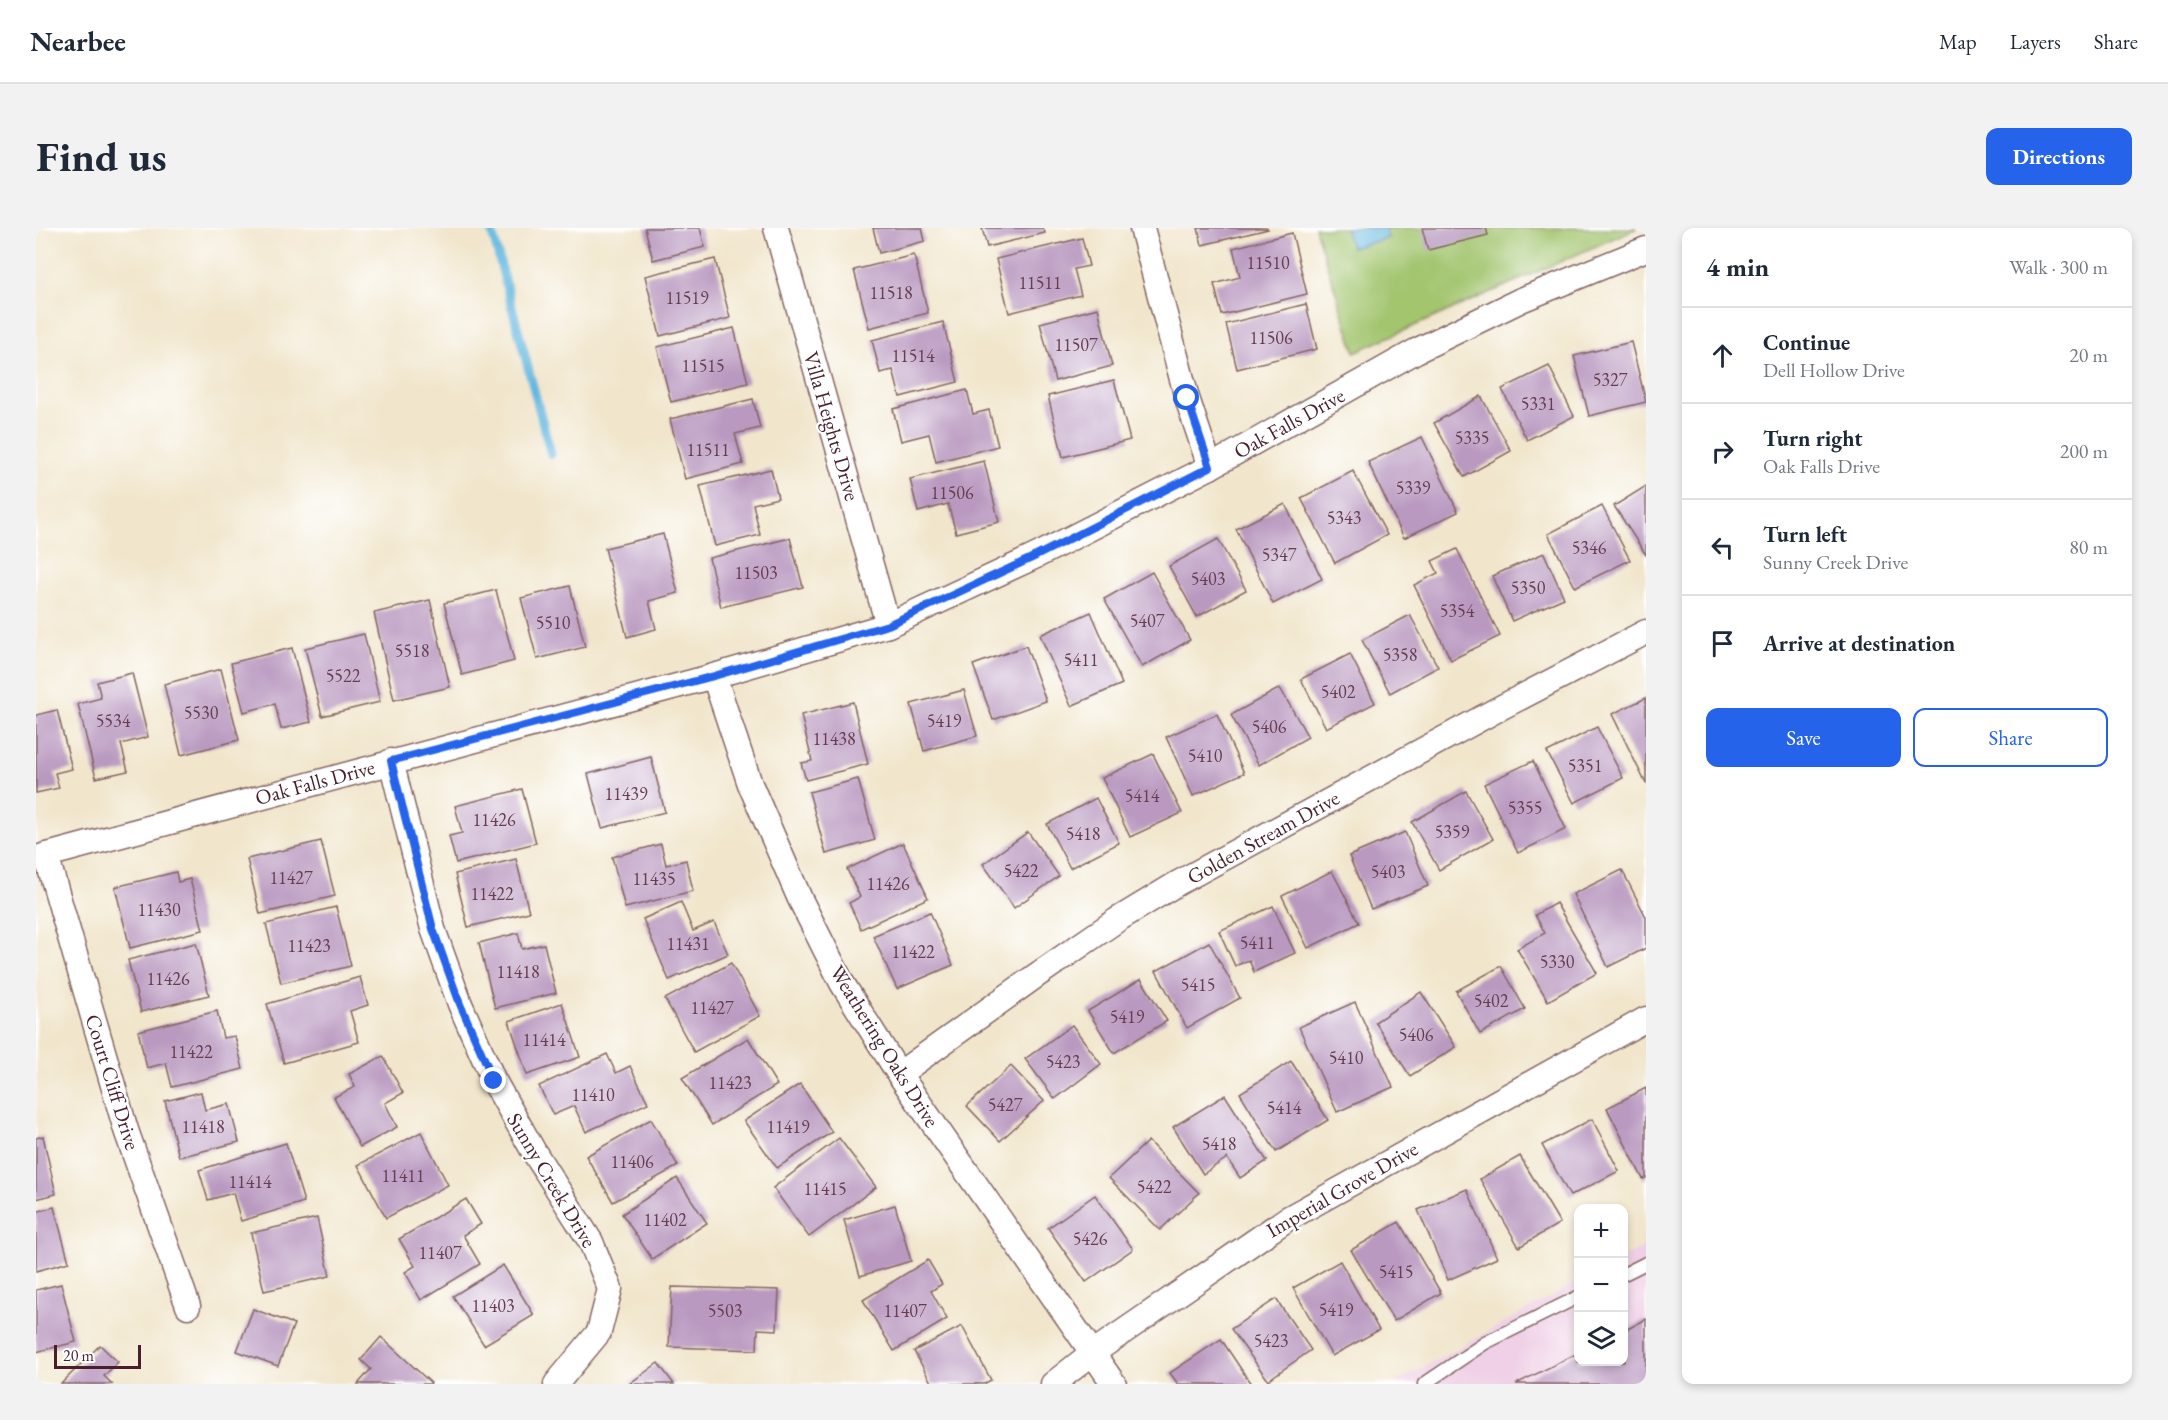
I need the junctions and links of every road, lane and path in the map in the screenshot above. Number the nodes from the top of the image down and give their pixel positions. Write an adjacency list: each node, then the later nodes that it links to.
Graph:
1 (776, 228): 5 (street, Villa Heights Drive)
2 (1142, 228): 4 (street)
3 (1646, 249): 4 (street, Oak Falls Drive)
4 (1210, 467): 5 (street, Oak Falls Drive)
5 (888, 625): 7 (street, Oak Falls Drive)
6 (1646, 632): 11 (street, Golden Stream Drive)
7 (714, 676): 8 (street, Oak Falls Drive); 11 (street, Weathering Oaks Drive)
8 (391, 761): 9 (street, Oak Falls Drive); 17 (street, Sunny Creek Drive)
9 (41, 857): 15 (street, Court Cliff Drive)
10 (1646, 1019): 16 (street, Imperial Grove Drive)
11 (899, 1074): 16 (street, Weathering Oaks Drive)
12 (1646, 1263): 13 (lane)
13 (1628, 1272)
14 (1574, 1298): 20 (lane)
15 (188, 1306)
16 (1091, 1354): 18 (street, Imperial Grove Drive); 19 (street, Weathering Oaks Drive)
17 (556, 1384)
18 (1053, 1384)
19 (1114, 1384)
20 (1424, 1384)

